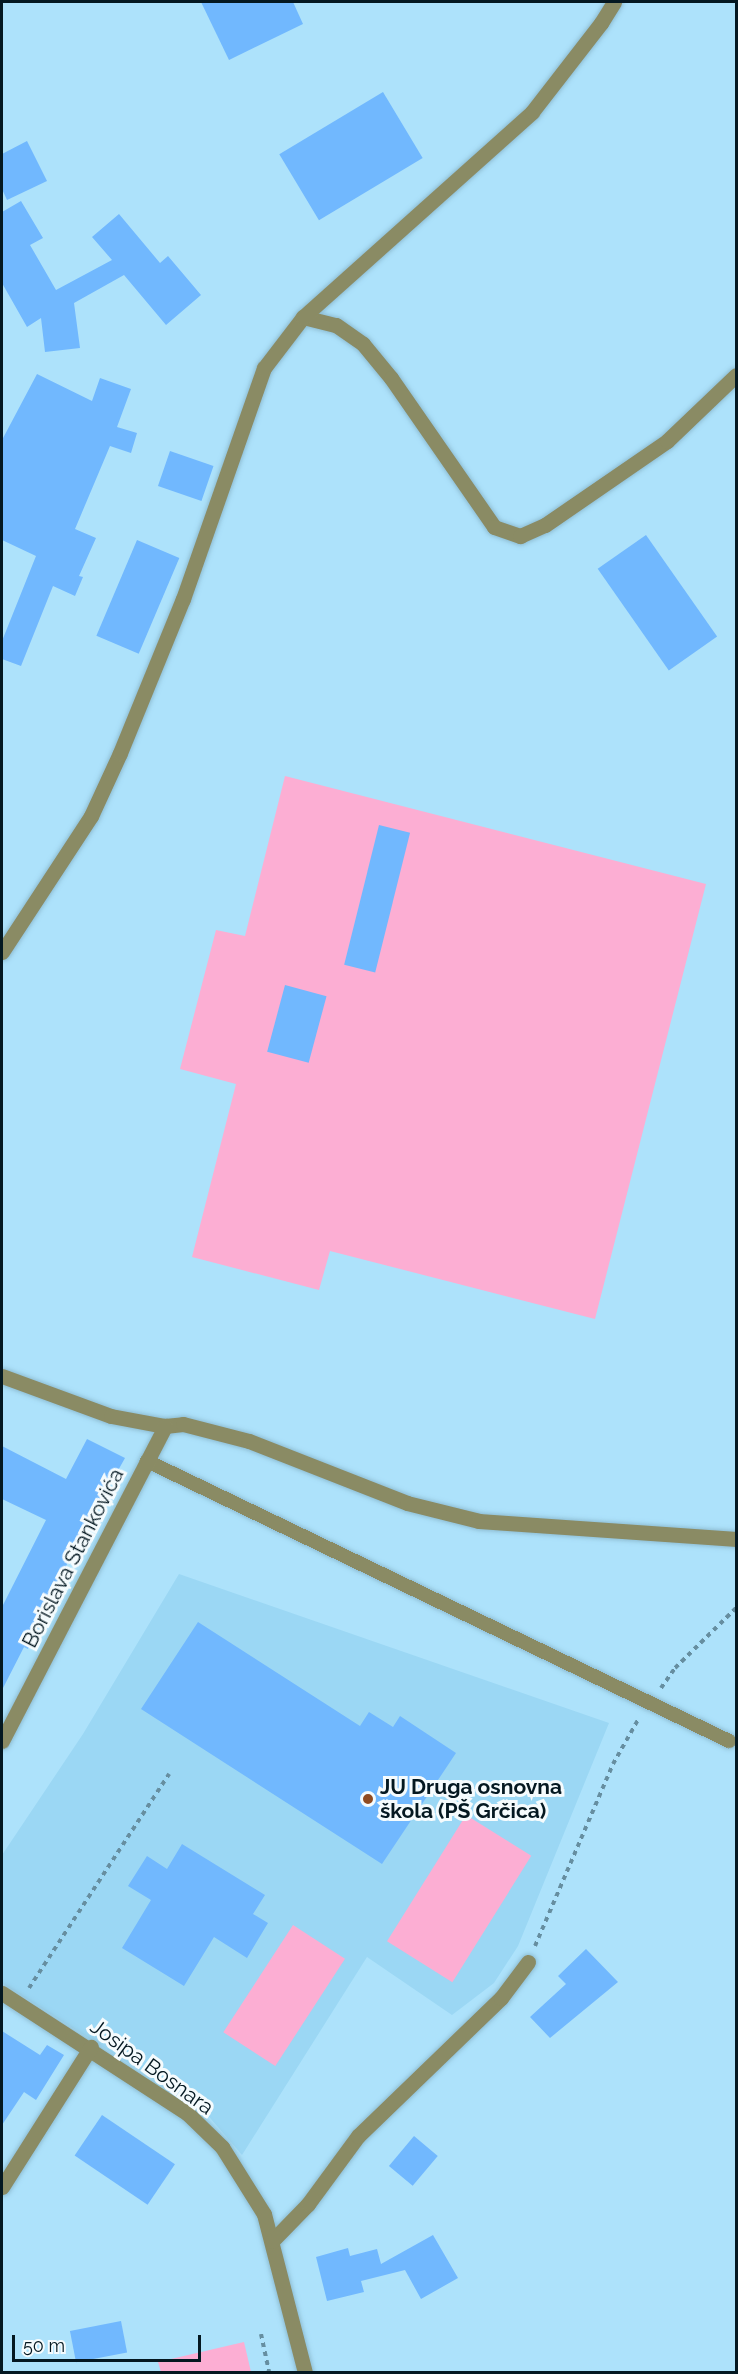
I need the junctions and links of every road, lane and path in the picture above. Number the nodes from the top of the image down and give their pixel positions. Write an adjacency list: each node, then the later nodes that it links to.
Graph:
1 (614, 2): 2 (street)
2 (303, 317): 3 (street); 4 (street)
3 (736, 375)
4 (2, 952)
5 (2, 1376): 6 (street)
6 (165, 1426): 7 (street, Borislava Stankovića); 8 (street)
7 (147, 1461): 10 (lane); 11 (street, Borislava Stankovića)
8 (736, 1539)
9 (736, 1608): 10 (path)
10 (650, 1703): 12 (lane); 14 (path)
11 (2, 1741)
12 (729, 1741)
13 (169, 1774): 16 (path)
14 (528, 1962): 19 (street)
15 (2, 1993): 16 (street, Josipa Bosnara)
16 (19, 2003): 17 (street, Josipa Bosnara)
17 (91, 2047): 18 (street); 19 (street, Josipa Bosnara)
18 (2, 2187)
19 (272, 2241): 22 (street, Josipa Bosnara)
20 (261, 2334): 21 (path)
21 (269, 2373)
22 (305, 2373)

